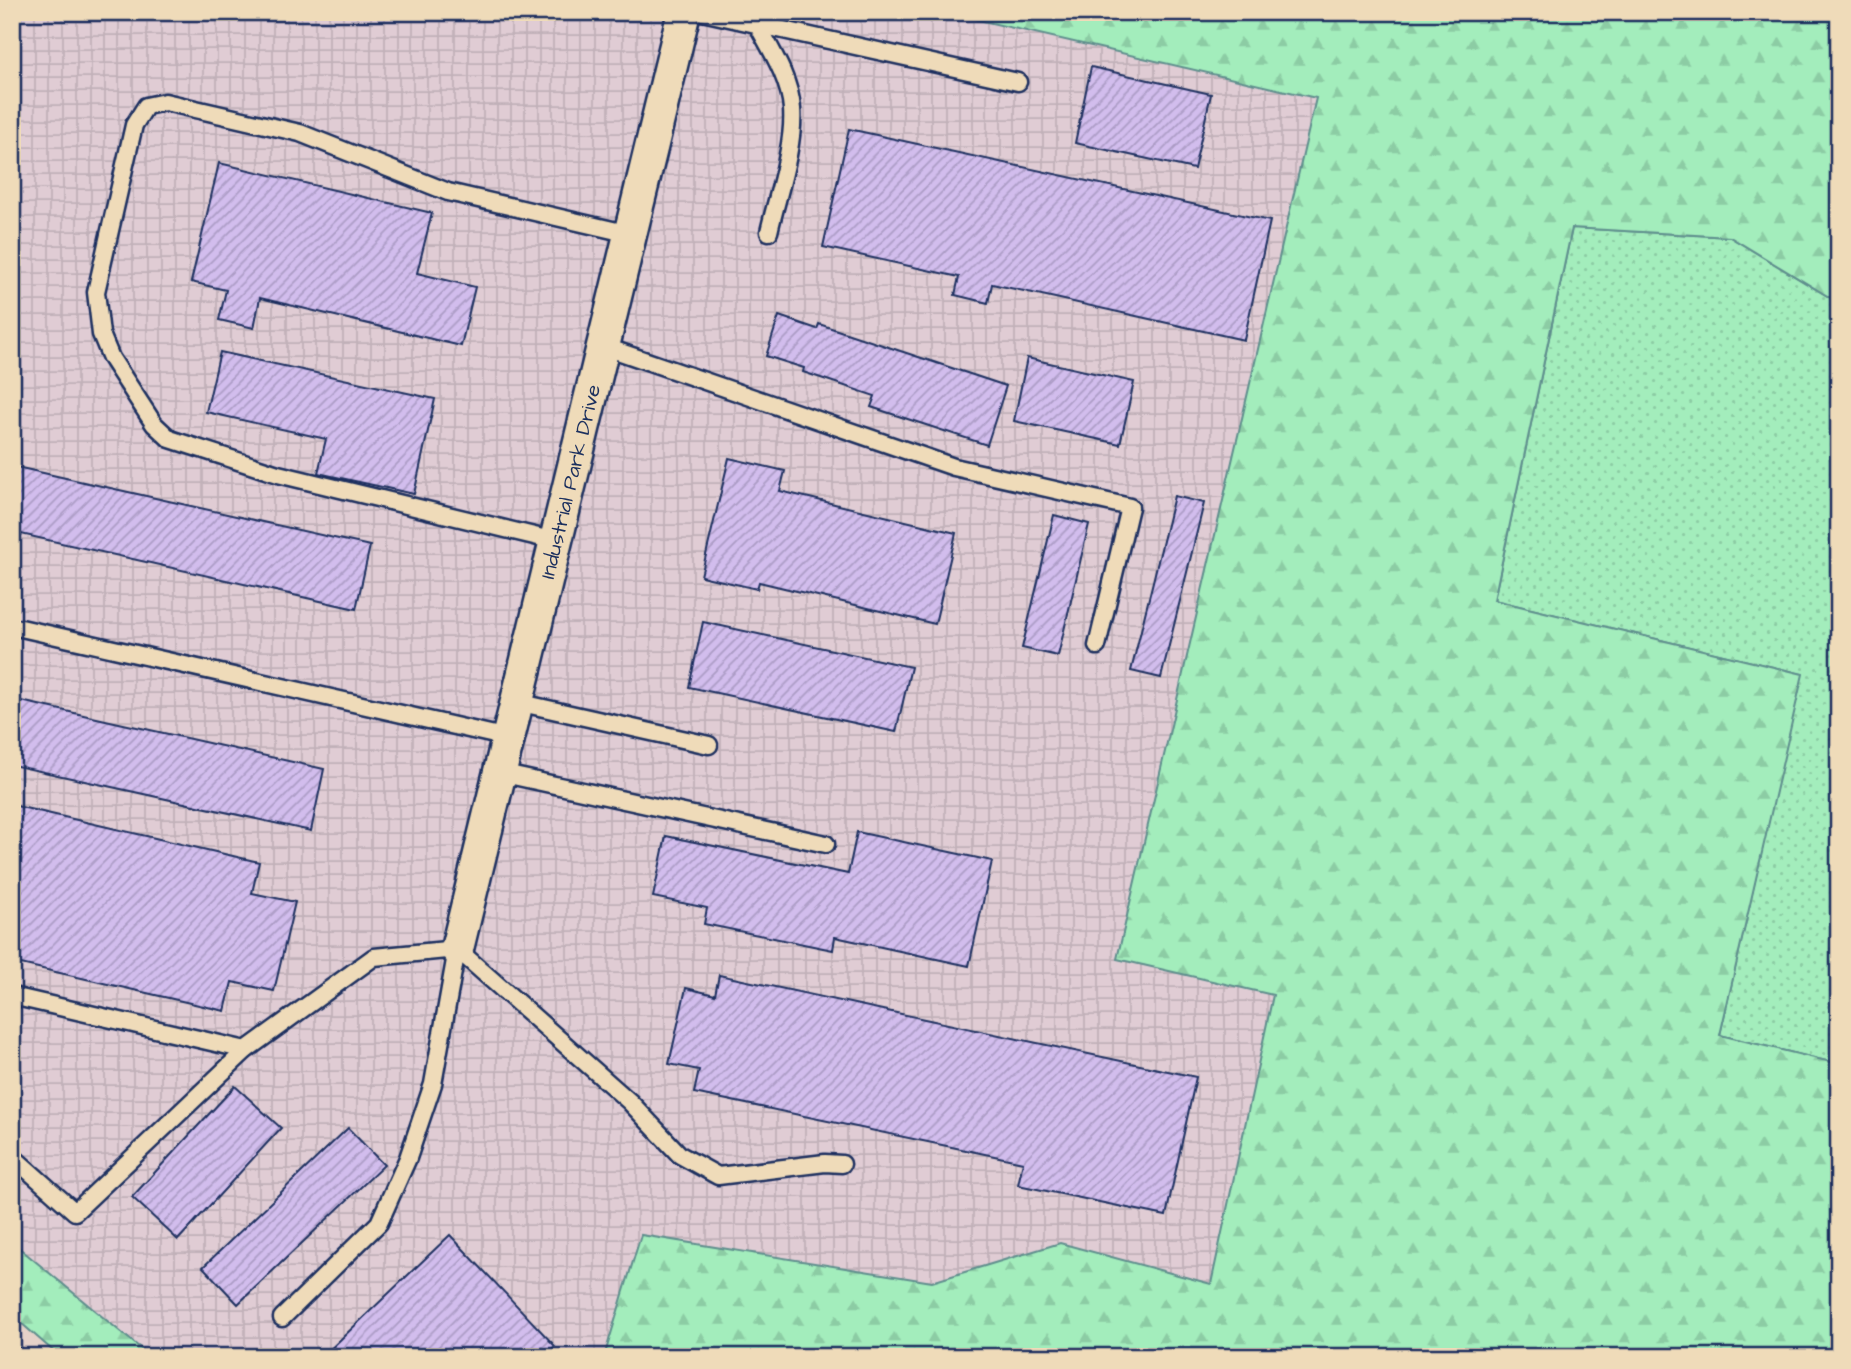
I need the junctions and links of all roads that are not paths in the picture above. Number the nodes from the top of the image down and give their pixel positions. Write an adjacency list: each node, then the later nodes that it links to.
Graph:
1 (684, 12): 6 (street, Industrial Park Drive)
2 (702, 12): 3 (lane)
3 (757, 24): 4 (lane); 5 (lane)
4 (1018, 82)
5 (769, 232)
6 (630, 234): 7 (street, Industrial Park Drive); 8 (lane)
7 (603, 346): 8 (street, Industrial Park Drive); 10 (lane)
8 (555, 541): 11 (street, Industrial Park Drive)
9 (21, 628): 12 (lane)
10 (1097, 646)
11 (517, 702): 12 (street, Industrial Park Drive); 13 (lane)
12 (508, 738): 14 (street, Industrial Park Drive)
13 (709, 745)
14 (500, 773): 15 (lane); 16 (street, Industrial Park Drive)
15 (826, 844)
16 (457, 949): 18 (lane); 20 (lane); 21 (lane)
17 (12, 996): 18 (lane)
18 (246, 1050): 19 (lane)
19 (12, 1156)
20 (842, 1164)
21 (282, 1318)

